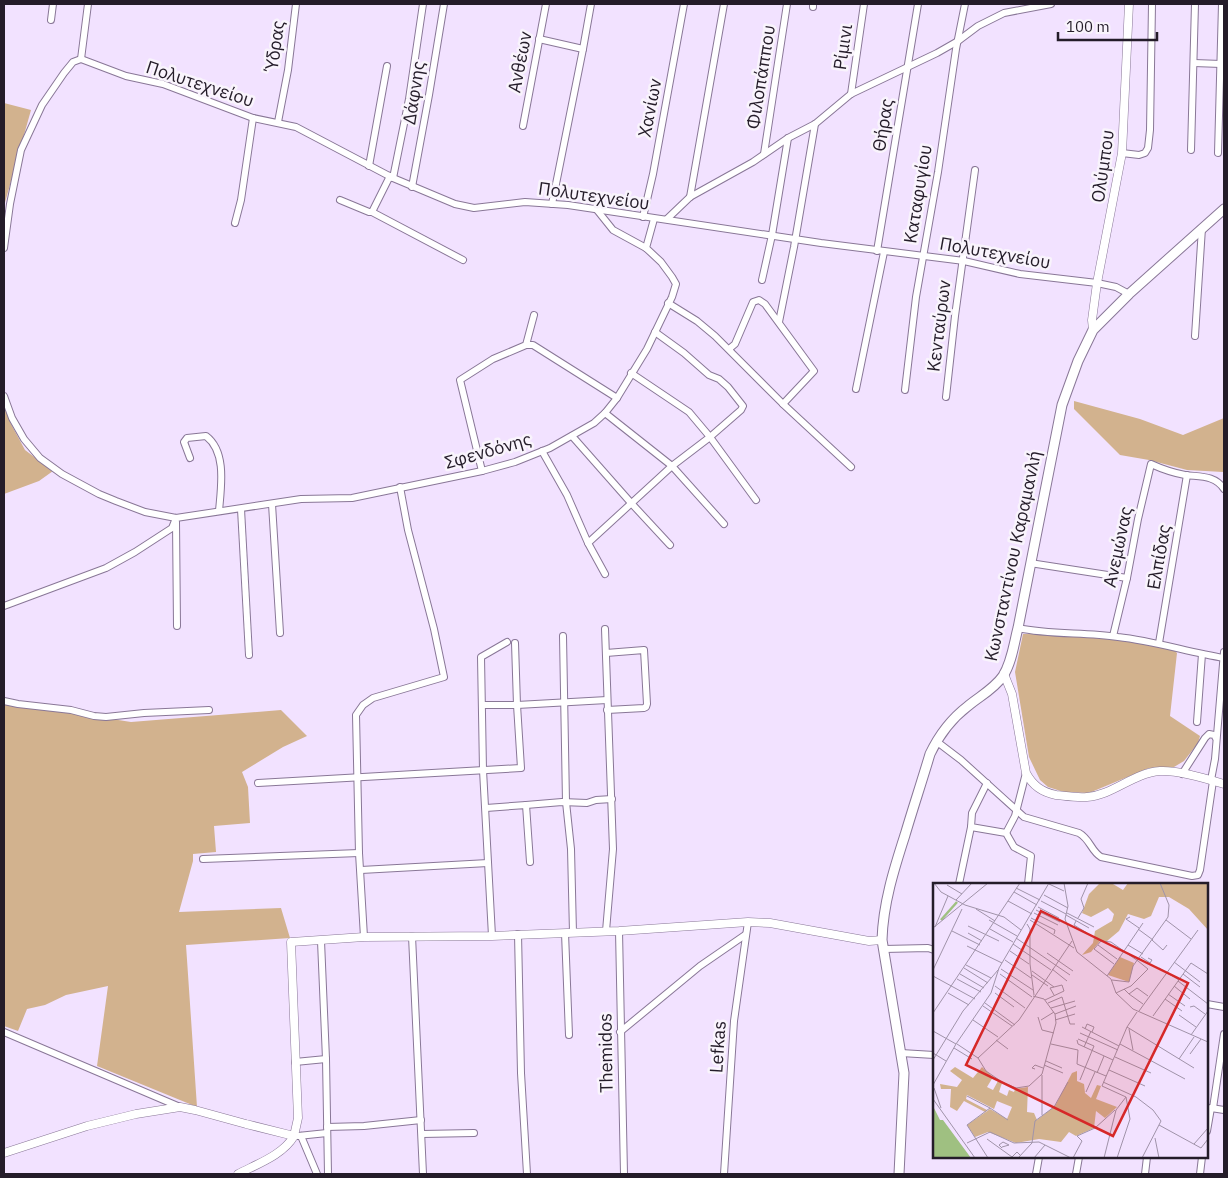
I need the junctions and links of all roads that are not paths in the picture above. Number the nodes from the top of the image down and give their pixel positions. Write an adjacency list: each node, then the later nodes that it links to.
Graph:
1 (53, 4): 19 (street)
2 (88, 4): 23 (street)
3 (296, 4): 30 (street, Ύδρας)
4 (423, 4): 40 (street)
5 (444, 4): 41 (street, Δάφνης)
6 (546, 4): 20 (street, Ανθέων)
7 (590, 4): 22 (street)
8 (684, 4): 48 (street, Χανίων)
9 (724, 4): 42 (street)
10 (787, 4): 37 (street, Φιλοπάππου)
11 (864, 4): 28 (street, Ρίμινι)
12 (918, 4): 27 (street, Θήρας)
13 (965, 4): 21 (street, Καταφυγίου)
14 (1051, 4): 21 (street)
15 (1129, 4): 35 (street, Ολύμπου)
16 (1152, 4): 35 (street)
17 (1195, 4): 24 (street)
18 (1222, 4): 25 (street)
19 (51, 20)
20 (540, 39): 22 (street); 32 (street, Ανθέων)
21 (958, 41): 27 (street); 58 (street, Καταφυγίου)
22 (583, 49): 44 (street)
23 (80, 59): 29 (street, Πολυτεχνείου); 55 (street)
24 (1194, 63): 25 (street); 34 (street)
25 (1221, 64): 36 (street)
26 (388, 66): 38 (street)
27 (907, 68): 28 (street); 57 (street, Θήρας)
28 (851, 94): 31 (street)
29 (253, 118): 30 (street, Πολυτεχνείου); 51 (street)
30 (278, 122): 38 (street, Πολυτεχνείου)
31 (815, 124): 33 (street); 54 (street)
32 (523, 126)
33 (788, 138): 37 (street); 53 (street)
34 (1191, 150)
35 (1122, 153): 62 (street, Ολύμπου)
36 (1218, 153)
37 (764, 154): 42 (street)
38 (369, 166): 40 (street, Πολυτεχνείου)
39 (975, 170): 60 (street, Κενταύρων)
40 (392, 178): 41 (street, Πολυτεχνείου); 47 (street)
41 (412, 187): 44 (street, Πολυτεχνείου)
42 (690, 197): 50 (street)
43 (340, 200): 47 (street)
44 (552, 204): 46 (street, Πολυτεχνείου)
45 (1224, 209): 52 (main road, Κωνσταντίνου Καραμανλή)
46 (597, 210): 48 (street, Πολυτεχνείου); 56 (street)
47 (372, 212): 59 (street)
48 (643, 217): 49 (street, Πολυτεχνείου)
49 (654, 219): 50 (street, Πολυτεχνείου); 56 (street)
50 (667, 219): 53 (street, Πολυτεχνείου)
51 (235, 223)
52 (1202, 228): 63 (main road, Κωνσταντίνου Καραμανλή); 69 (street)
53 (772, 235): 54 (street, Πολυτεχνείου); 61 (street)
54 (795, 239): 57 (street, Πολυτεχνείου); 66 (street)
55 (4, 248)
56 (646, 248): 64 (street, Σφενδόνης)
57 (881, 251): 58 (street, Πολυτεχνείου); 73 (street, Θήρας)
58 (923, 256): 60 (street, Πολυτεχνείου); 74 (street, Καταφυγίου)
59 (463, 260)
60 (964, 261): 62 (street, Πολυτεχνείου); 76 (street, Κενταύρων)
61 (762, 280)
62 (1098, 283): 63 (street, Πολυτεχνείου); 67 (street, Ολύμπου)
63 (1129, 294): 67 (main road, Κωνσταντίνου Καραμανλή)
64 (668, 303): 68 (street, Σφενδόνης); 71 (street)
65 (534, 315): 70 (street)
66 (779, 322): 71 (street); 78 (street)
67 (1094, 330): 99 (main road, Κωνσταντίνου Καραμανλή)
68 (655, 332): 72 (street, Σφενδόνης); 81 (street)
69 (1195, 336)
70 (526, 345): 77 (street); 86 (street)
71 (729, 349): 78 (street)
72 (631, 373): 77 (street, Σφενδόνης); 81 (street)
73 (856, 390)
74 (905, 390)
75 (4, 396): 95 (street, Σφενδόνης)
76 (946, 397)
77 (617, 398): 79 (street, Σφενδόνης)
78 (783, 404): 85 (street)
79 (605, 413): 80 (street, Σφενδόνης); 84 (street)
80 (572, 436): 82 (street, Σφενδόνης); 92 (street)
81 (710, 437): 84 (street); 90 (street)
82 (542, 451): 86 (street, Σφενδόνης); 97 (street)
83 (190, 458): 94 (street)
84 (672, 466): 92 (street); 96 (street)
85 (851, 467)
86 (482, 471): 88 (street, Σφενδόνης)
87 (1187, 475): 89 (street); 101 (street, Ανεμώνας); 111 (street, Ελπίδας)
88 (400, 487): 91 (street, Σφενδόνης); 130 (street)
89 (1224, 489)
90 (756, 500)
91 (272, 504): 93 (street, Σφενδόνης); 106 (street)
92 (632, 504): 97 (street); 98 (street)
93 (241, 509): 94 (street, Σφενδόνης); 114 (street)
94 (220, 511): 95 (street, Σφενδόνης)
95 (176, 518): 102 (street); 103 (street)
96 (724, 524)
97 (588, 543): 100 (street)
98 (670, 545)
99 (1030, 563): 101 (street); 104 (main road, Κωνσταντίνου Καραμανλή)
100 (605, 574)
101 (1127, 578): 108 (street, Ανεμώνας)
102 (4, 606)
103 (177, 626)
104 (1018, 628): 108 (street); 116 (main road, Κωνσταντίνου Καραμανλή)
105 (605, 629): 112 (street)
106 (280, 633)
107 (563, 636): 119 (street)
108 (1113, 636): 111 (street)
109 (507, 642): 120 (street)
110 (515, 643): 121 (street)
111 (1158, 643): 113 (street)
112 (606, 653): 117 (street); 123 (street)
113 (1202, 654): 115 (street); 124 (street)
114 (249, 655)
115 (1224, 656): 125 (street)
116 (1004, 674): 126 (main road, Κωνσταντίνου Καραμανλή); 128 (street)
117 (607, 700): 119 (street); 123 (street)
118 (4, 701): 122 (street)
119 (564, 702): 121 (street); 136 (street)
120 (482, 704): 121 (street); 127 (street)
121 (516, 705): 127 (street)
122 (209, 710)
123 (607, 710): 135 (street)
124 (1197, 722)
125 (1216, 738): 129 (street); 131 (street)
126 (936, 741): 133 (street); 159 (main road, Κωνσταντίνου Καραμανλή)
127 (483, 770): 130 (street); 138 (street)
128 (1026, 773): 129 (street); 139 (street)
129 (1182, 774): 131 (street)
130 (357, 778): 132 (street); 142 (street)
131 (1212, 780): 134 (street); 139 (street)
132 (258, 783)
133 (986, 783): 139 (street); 140 (street)
134 (1224, 784)
135 (612, 799): 136 (street); 150 (street)
136 (566, 802): 137 (street); 152 (street)
137 (526, 805): 138 (street); 144 (street)
138 (486, 808): 145 (street)
139 (1017, 811): 141 (street)
140 (971, 827): 141 (street); 147 (street)
141 (1006, 833): 148 (street)
142 (359, 853): 143 (street); 146 (street)
143 (203, 859)
144 (530, 862)
145 (488, 863): 146 (street); 156 (street)
146 (361, 870): 157 (street)
147 (959, 883)
148 (1028, 883)
149 (748, 922): 151 (street); 154 (street, Lefkas); 159 (street)
150 (606, 931): 151 (street); 152 (street)
151 (619, 931): 164 (street, Themidos)
152 (569, 933): 153 (street); 166 (street)
153 (518, 934): 156 (street); 189 (street)
154 (745, 935): 164 (street); 191 (street, Lefkas)
155 (412, 936): 156 (street); 157 (street); 174 (street)
156 (492, 936)
157 (364, 938): 158 (street)
158 (321, 940): 169 (street); 170 (street)
159 (883, 945): 160 (street); 167 (main road, Κωνσταντίνου Καραμανλή)
160 (933, 950)
161 (1208, 1004): 162 (street)
162 (1224, 1008)
163 (4, 1032): 171 (street)
164 (620, 1032): 190 (street, Themidos)
165 (1224, 1034): 172 (street)
166 (570, 1035)
167 (901, 1053): 168 (street); 192 (main road, Κωνσταντίνου Καραμανλή)
168 (933, 1056)
169 (326, 1059): 170 (street); 176 (street)
170 (295, 1062): 179 (street)
171 (180, 1107): 179 (street); 180 (street)
172 (1210, 1108): 173 (street); 175 (street)
173 (1224, 1110)
174 (421, 1120): 176 (street); 178 (street)
175 (1208, 1123)
176 (327, 1130): 179 (street); 187 (street)
177 (474, 1133): 178 (street)
178 (422, 1134): 188 (street)
179 (298, 1136): 185 (street); 186 (street)
180 (4, 1153)
181 (1039, 1158): 193 (street)
182 (1079, 1158): 194 (street)
183 (1147, 1158): 195 (street)
184 (1202, 1158): 196 (street)
185 (238, 1174)
186 (317, 1174)
187 (328, 1174)
188 (424, 1174)
189 (527, 1174)
190 (624, 1174)
191 (724, 1174)
192 (899, 1174)
193 (1036, 1174)
194 (1076, 1174)
195 (1145, 1174)
196 (1200, 1174)

